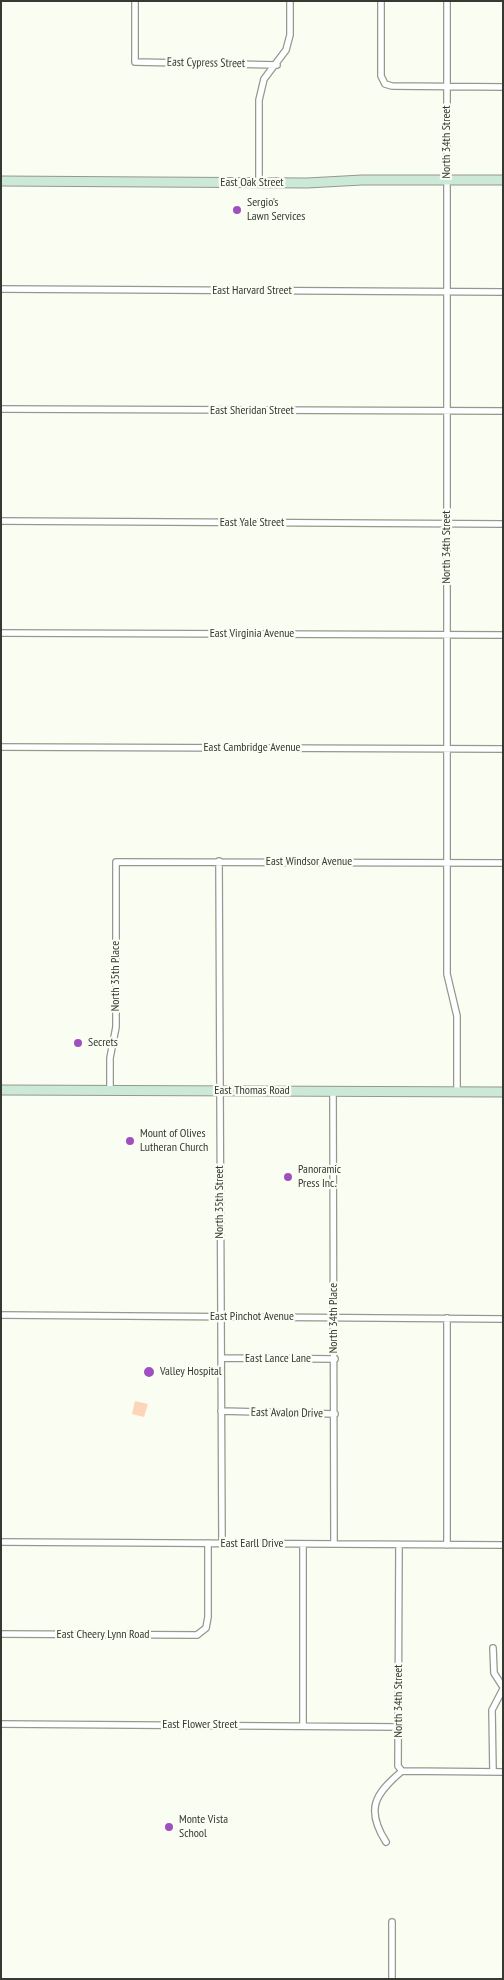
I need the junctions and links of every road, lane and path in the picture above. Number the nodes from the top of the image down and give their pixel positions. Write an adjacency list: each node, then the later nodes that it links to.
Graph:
1 (136, 1): 5 (street, East Cypress Street)
2 (290, 1): 5 (street)
3 (382, 1): 6 (street)
4 (447, 1): 6 (street, North 34th Street)
5 (277, 65): 11 (street)
6 (447, 87): 7 (street); 8 (street, North 34th Street)
7 (503, 87)
8 (447, 180): 9 (main road, East Oak Street); 11 (main road, East Oak Street); 13 (street, North 34th Street)
9 (503, 180)
10 (1, 181): 11 (main road, East Oak Street)
11 (259, 183)
12 (1, 290): 13 (street, East Harvard Street)
13 (447, 292): 14 (street, East Harvard Street); 16 (street, North 34th Street)
14 (503, 292)
15 (1, 409): 16 (street, East Sheridan Street)
16 (448, 411): 17 (street, East Sheridan Street); 19 (street, North 34th Street)
17 (503, 411)
18 (1, 521): 19 (street, East Yale Street)
19 (447, 523): 20 (street, East Yale Street); 22 (street, North 34th Street)
20 (503, 524)
21 (1, 633): 22 (street, East Virginia Avenue)
22 (447, 635): 23 (street, East Virginia Avenue); 25 (street, North 34th Street)
23 (503, 635)
24 (1, 747): 25 (street, East Cambridge Avenue)
25 (447, 749): 26 (street, East Cambridge Avenue); 29 (street, North 34th Street)
26 (503, 749)
27 (219, 861): 28 (street, East Windsor Avenue); 29 (street, East Windsor Avenue); 33 (street, North 35th Street)
28 (116, 862): 32 (street, North 35th Place)
29 (447, 862): 30 (street, East Windsor Avenue); 35 (street, North 34th Street)
30 (503, 862)
31 (1, 1090): 32 (main road, East Thomas Road)
32 (110, 1090): 33 (main road, East Thomas Road)
33 (220, 1090): 34 (main road, East Thomas Road); 38 (street, North 35th Street)
34 (334, 1091): 35 (main road, East Thomas Road); 39 (street, North 34th Place)
35 (457, 1092): 36 (main road, East Thomas Road)
36 (503, 1092)
37 (1, 1315): 38 (street, East Pinchot Avenue)
38 (221, 1317): 39 (street, East Pinchot Avenue); 42 (street, North 35th Street)
39 (334, 1318): 40 (street, East Pinchot Avenue); 43 (street, North 34th Place)
40 (447, 1318): 41 (street, East Pinchot Avenue); 52 (street)
41 (503, 1318)
42 (221, 1358): 43 (street, East Lance Lane); 44 (street, North 35th Street)
43 (335, 1359): 45 (street, North 34th Place)
44 (221, 1413): 45 (street, East Avalon Drive); 48 (street, North 35th Street)
45 (335, 1414): 50 (street, North 34th Place)
46 (1, 1542): 47 (street, East Earll Drive)
47 (208, 1543): 48 (street, East Earll Drive); 54 (street, East Cheery Lynn Road)
48 (222, 1543): 49 (street, East Earll Drive)
49 (303, 1544): 50 (street, East Earll Drive); 58 (street)
50 (334, 1544): 51 (street, East Earll Drive)
51 (398, 1545): 52 (street, East Earll Drive); 59 (street, North 34th Street)
52 (447, 1545): 53 (street, East Earll Drive)
53 (503, 1545)
54 (1, 1634)
55 (493, 1648): 56 (street)
56 (503, 1688): 61 (street)
57 (1, 1724): 58 (street, East Flower Street)
58 (303, 1726): 59 (street, East Flower Street)
59 (399, 1726): 60 (street, North 34th Street)
60 (402, 1771): 61 (street); 63 (street)
61 (493, 1772): 62 (street)
62 (503, 1772)
63 (386, 1842)
64 (392, 1922): 65 (street)
65 (392, 1979)

